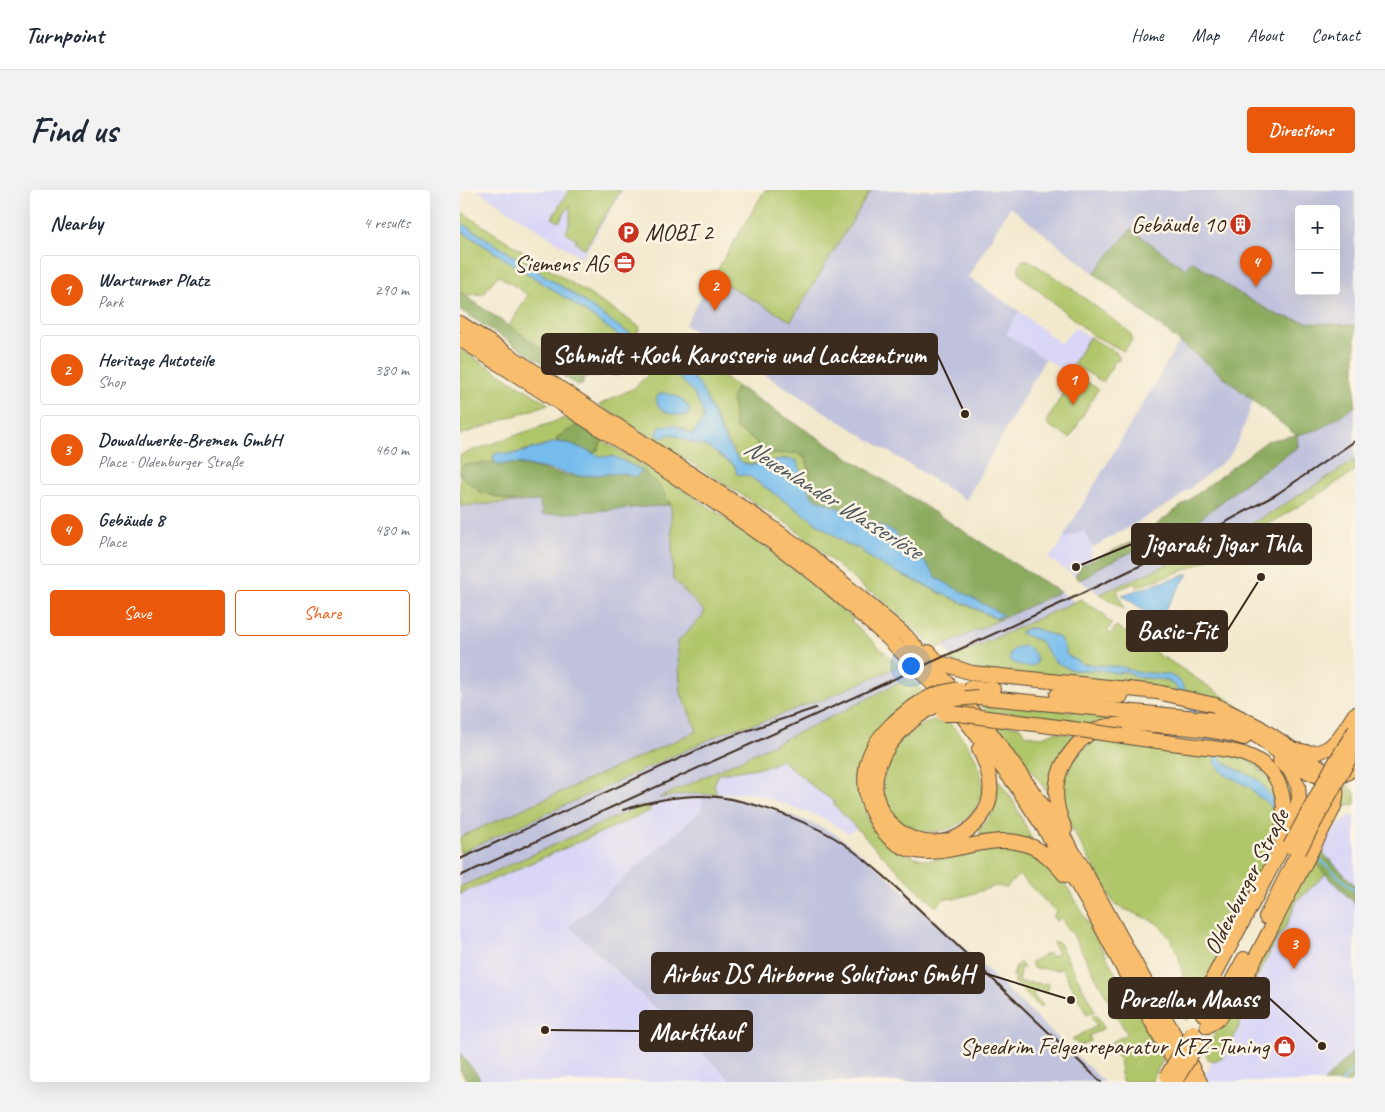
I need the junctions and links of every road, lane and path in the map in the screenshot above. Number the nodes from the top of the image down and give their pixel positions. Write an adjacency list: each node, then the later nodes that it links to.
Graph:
1 (460, 323): 3 (highway)
2 (460, 339): 6 (highway)
3 (906, 636): 5 (highway); 17 (highway)
4 (975, 693): 5 (highway); 6 (highway, bridge); 8 (highway)
5 (1181, 698): 12 (highway)
6 (942, 706): 6 (highway); 16 (highway, bridge); 18 (highway); 18 (highway)
7 (1355, 714): 12 (highway)
8 (1200, 724): 10 (highway); 13 (highway); 17 (highway)
9 (1355, 730): 16 (highway, Oldenburger Straße, bridge)
10 (1258, 743): 13 (highway); 16 (highway)
11 (1355, 748): 16 (highway, Oldenburger Straße, bridge)
12 (1294, 750): 15 (highway)
13 (1279, 753): 15 (highway)
14 (1353, 768): 15 (highway)
15 (1334, 778): 19 (highway)
16 (1289, 850): 19 (highway, Oldenburger Straße)
17 (1083, 868): 22 (highway)
18 (1093, 911): 21 (highway)
19 (1205, 1020): 20 (highway, Oldenburger Straße, bridge)
20 (1169, 1080)
21 (1186, 1082)
22 (1200, 1082)

